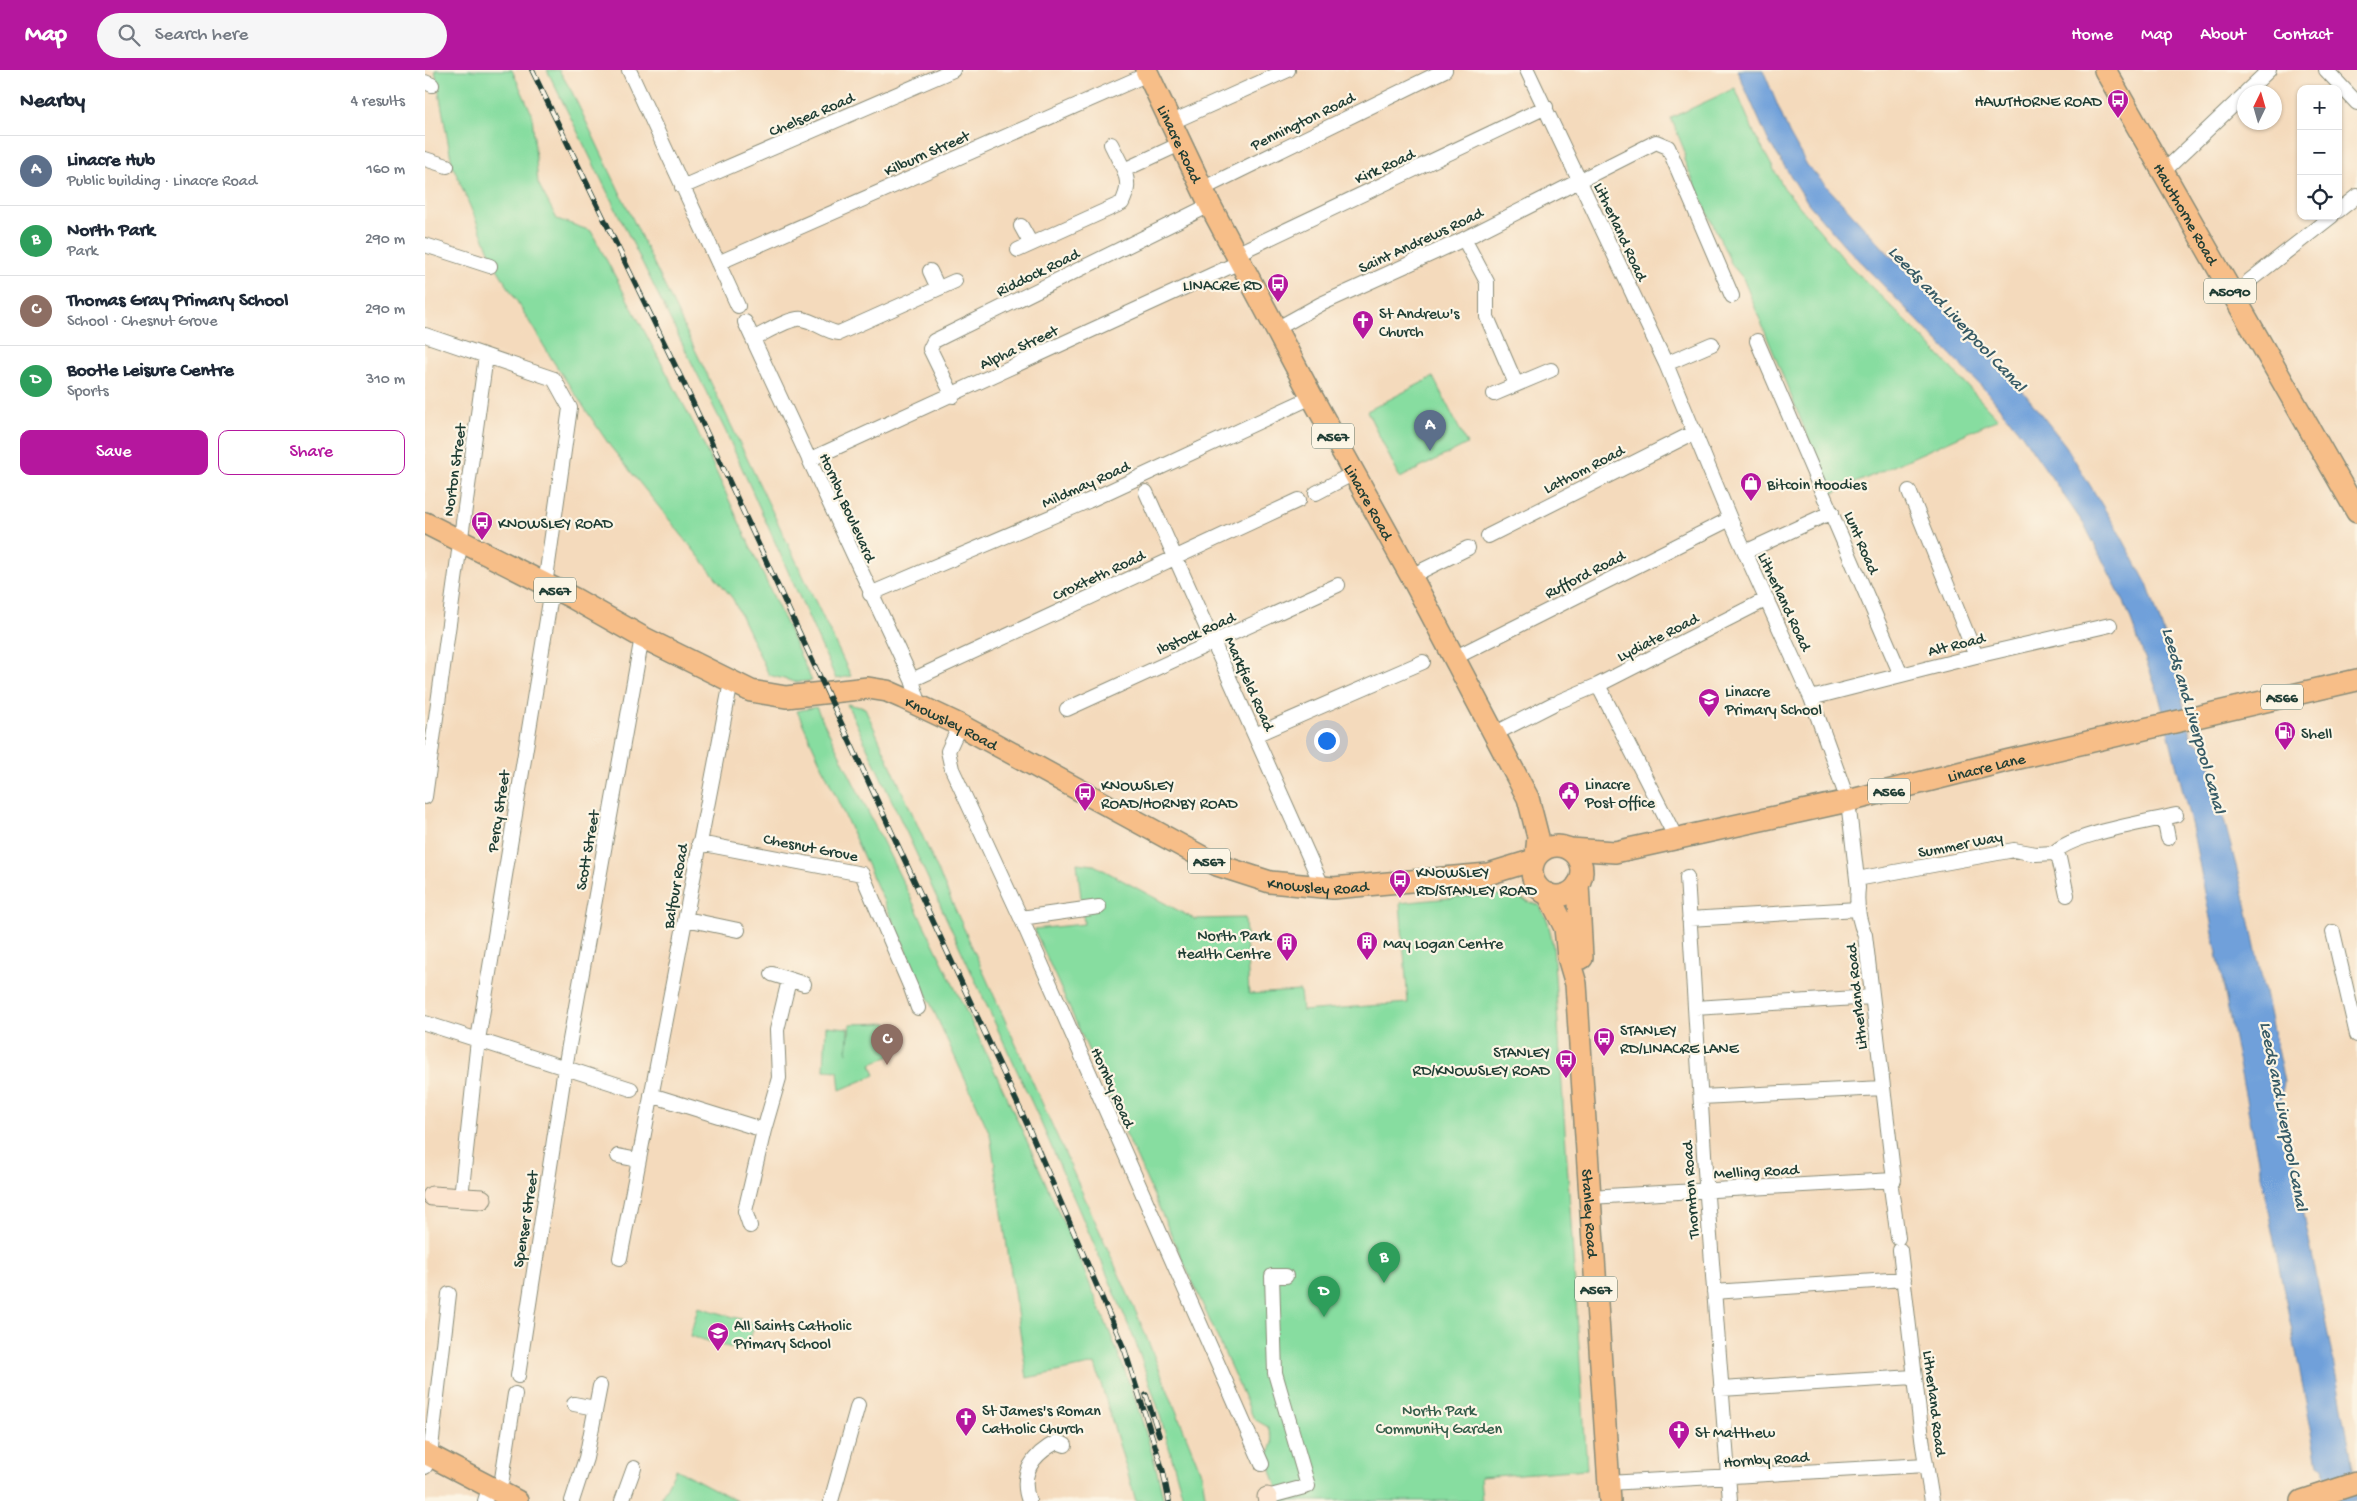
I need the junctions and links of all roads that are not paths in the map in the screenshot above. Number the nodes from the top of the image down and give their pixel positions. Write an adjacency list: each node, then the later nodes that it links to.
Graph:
1 (629, 70): 22 (street)
2 (953, 70): 22 (street, Chelsea Road)
3 (1288, 70): 14 (street)
4 (1445, 70): 24 (street, Pennington Road)
5 (1527, 70): 13 (street, Litherland Road)
6 (2105, 70): 20 (main road, Hawthorne Road / A5090)
7 (2269, 70): 10 (street)
8 (2326, 70): 12 (street)
9 (1147, 72): 14 (main road, Linacre Road / A567); 33 (street, Kilburn Street)
10 (2253, 85)
11 (2237, 101): 20 (street)
12 (2357, 103)
13 (1546, 107): 21 (street, Litherland Road); 32 (street, Kirk Road)
14 (1170, 123): 16 (main road, Linacre Road / A567)
15 (1111, 144): 19 (street)
16 (1180, 144): 19 (street); 24 (main road, Linacre Road / A567)
17 (425, 159): 18 (street)
18 (447, 166)
19 (1124, 170): 29 (street)
20 (2163, 172): 62 (main road, Hawthorne Road / A5090)
21 (1579, 182): 28 (street, Saint Andrews Road); 39 (street); 48 (street, Litherland Road)
22 (682, 187): 33 (street)
23 (2357, 196): 25 (street)
24 (1206, 197): 32 (main road, Linacre Road / A567); 52 (street, Riddock Road)
25 (2342, 208)
26 (2327, 220): 37 (street)
27 (1021, 226): 29 (street)
28 (1464, 239): 42 (street, Saint Andrews Road); 50 (street)
29 (1031, 244): 31 (street)
30 (425, 245): 34 (street)
31 (1018, 250)
32 (1238, 258): 42 (main road, Linacre Road / A567); 52 (street, Alpha Street)
33 (718, 263): 40 (street)
34 (489, 266)
35 (930, 271): 38 (street)
36 (955, 281): 38 (street)
37 (2249, 281)
38 (938, 288): 44 (street)
39 (1732, 296)
40 (738, 306)
41 (745, 322): 44 (street, Hornby Boulevard)
42 (1275, 329): 53 (main road, Linacre Road / A567)
43 (425, 336): 47 (street)
44 (754, 338): 55 (street, Hornby Boulevard)
45 (1757, 341): 61 (street, Lunt Road)
46 (1712, 344): 48 (street)
47 (486, 356): 66 (street, Norton Street); 72 (street, Percy Street)
48 (1666, 364): 54 (street, Litherland Road)
49 (1551, 370): 50 (street)
50 (1516, 384): 51 (street)
51 (1494, 394)
52 (953, 396): 55 (street, Alpha Street)
53 (1312, 397): 56 (main road, Linacre Road / A567); 73 (street, Mildmay Road)
54 (1695, 432): 63 (street, Litherland Road); 65 (street, Lathom Road)
55 (809, 460): 73 (street, Hornby Boulevard)
56 (1354, 473): 59 (street); 70 (main road, Linacre Road / A567)
57 (1909, 491): 78 (street)
58 (1146, 492): 69 (street, Markfield Road)
59 (1315, 493)
60 (1299, 500): 69 (street, Croxteth Road)
61 (1832, 512): 68 (street); 81 (street, Lunt Road)
62 (2357, 512)
63 (1730, 520): 68 (street, Litherland Road); 79 (street, Rufford Road)
64 (425, 523): 66 (main road, Knowsley Road / A567)
65 (1488, 536)
66 (461, 542): 72 (main road, Knowsley Road / A567); 92 (street, Norton Street)
67 (1468, 548): 70 (street)
68 (1745, 552): 74 (street, Litherland Road)
69 (1177, 557): 77 (street, Markfield Road); 82 (street, Croxteth Road)
70 (1411, 576): 79 (main road, Linacre Road / A567)
71 (1338, 585): 77 (street, Ibstock Road)
72 (549, 587): 76 (main road, Knowsley Road / A567); 126 (street, Percy Street)
73 (870, 594): 82 (street, Hornby Boulevard)
74 (1767, 599): 85 (street, Lydiate Road); 86 (street, Litherland Road)
75 (2111, 626): 78 (street, Alt Road)
76 (642, 637): 84 (main road, Knowsley Road / A567); 127 (street, Scott Street)
77 (1214, 643): 88 (street, Ibstock Road); 91 (street, Markfield Road)
78 (1976, 656): 81 (street, Alt Road)
79 (1454, 658): 90 (main road, Linacre Road / A567)
80 (1423, 662): 91 (street)
81 (1901, 676): 86 (street, Alt Road)
82 (912, 680): 87 (street, Hornby Boulevard)
83 (2357, 680): 94 (main road, Linacre Lane / A566)
84 (731, 682): 87 (main road, Knowsley Road / A567); 97 (street, Balfour Road)
85 (1598, 685): 90 (street, Lydiate Road); 95 (street)
86 (1811, 698): 94 (street, Litherland Road)
87 (921, 706): 89 (main road, Knowsley Road / A567)
88 (1067, 709)
89 (959, 725): 106 (main road, Knowsley Road / A567); 111 (street, Hornby Road)
90 (1494, 734): 93 (main road, Linacre Road / A567)
91 (1255, 735): 106 (street, Markfield Road)
92 (425, 797)
93 (1528, 798): 98 (main road, Linacre Road / A567); 101 (main road, Linacre Road / A567)
94 (1847, 801): 95 (main road, Linacre Lane / A566); 104 (street, Litherland Road)
95 (1676, 838): 99 (main road, Linacre Lane / A566)
96 (2168, 838): 100 (street)
97 (699, 843): 112 (street, Balfour Road); 122 (street, Chesnut Grove)
98 (1567, 848): 99 (main road, Linacre Lane / A566); 101 (main road); 105 (main road)
99 (1615, 852): 105 (main road, Linacre Lane / A566)
100 (2054, 853): 104 (street, Summer Way); 108 (street)
101 (1535, 858): 102 (main road, Knowsley Road); 107 (main road)
102 (1488, 874): 106 (main road, Knowsley Road / A567); 107 (main road, Knowsley Road)
103 (1687, 877): 113 (street, Thornton Road)
104 (1857, 879): 110 (street, Litherland Road)
105 (1579, 882): 107 (main road); 119 (main road, Stanley Road / A567)
106 (1323, 888)
107 (1543, 891): 119 (main road, Stanley Road / A567)
108 (2067, 896)
109 (1099, 907): 111 (street)
110 (1858, 909): 113 (street); 121 (street, Litherland Road)
111 (1021, 918): 157 (street, Hornby Road)
112 (686, 919): 114 (street); 130 (street, Balfour Road)
113 (1689, 920): 123 (street, Thornton Road)
114 (738, 930)
115 (2333, 932): 120 (street)
116 (772, 974): 117 (street)
117 (789, 980): 118 (street); 132 (street)
118 (804, 984)
119 (1576, 984): 139 (main road, Stanley Road / A567)
120 (2352, 990): 125 (street)
121 (1872, 997): 123 (street); 128 (street, Litherland Road)
122 (918, 1008)
123 (1695, 1008): 131 (street, Thornton Road)
124 (425, 1023): 126 (street)
125 (2357, 1035)
126 (478, 1040): 127 (street); 138 (street, Percy Street)
127 (565, 1068): 129 (street); 147 (street, Spenser Street)
128 (1883, 1088): 131 (street); 135 (street, Litherland Road)
129 (631, 1089)
130 (651, 1095): 132 (street); 134 (street, Balfour Road)
131 (1701, 1097): 136 (street, Thornton Road)
132 (763, 1130): 141 (street)
133 (618, 1156): 134 (street)
134 (638, 1160): 142 (street, Balfour Road)
135 (1892, 1180): 136 (street, Melling Road); 144 (street, Litherland Road)
136 (1706, 1190): 139 (street, Melling Road); 145 (street, Thornton Road)
137 (432, 1196): 138 (street)
138 (461, 1197): 140 (street)
139 (1589, 1197): 162 (main road, Stanley Road / A567)
140 (482, 1199)
141 (750, 1226)
142 (620, 1258)
143 (1286, 1276): 164 (street)
144 (1904, 1279): 145 (street); 148 (street, Litherland Road)
145 (1713, 1292): 150 (street, Thornton Road)
146 (449, 1294): 156 (street)
147 (518, 1376)
148 (1914, 1377): 150 (street); 158 (street, Litherland Road)
149 (600, 1386): 154 (street)
150 (1721, 1389): 160 (street, Thornton Road)
151 (515, 1394): 163 (street)
152 (574, 1404): 154 (street)
153 (858, 1406): 167 (street)
154 (595, 1408): 165 (street)
155 (1065, 1445): 168 (street)
156 (427, 1459): 163 (main road)
157 (1262, 1464)
158 (1926, 1465): 160 (street, Hornby Road); 170 (street, Litherland Road)
159 (634, 1468): 166 (street)
160 (1729, 1478): 162 (street, Hornby Road); 169 (street, Thornton Road)
161 (2357, 1483): 171 (main road)
162 (1609, 1492)
163 (498, 1495)
164 (1267, 1499)
165 (572, 1501)
166 (622, 1501)
167 (831, 1501)
168 (1029, 1501)
169 (1730, 1501)
170 (1932, 1501)
171 (2302, 1501)

